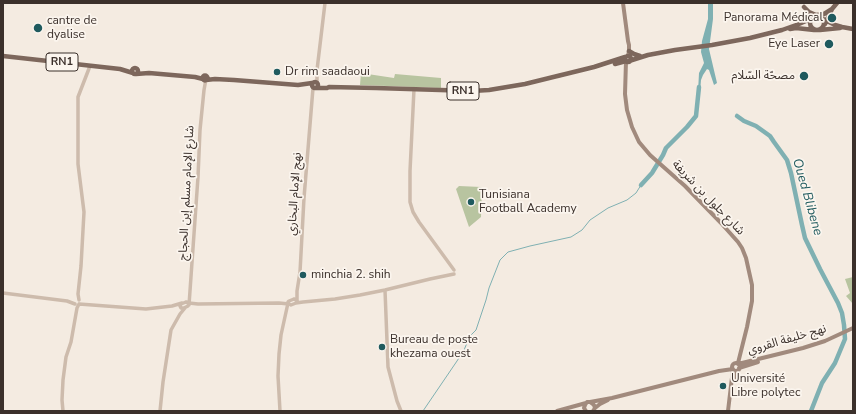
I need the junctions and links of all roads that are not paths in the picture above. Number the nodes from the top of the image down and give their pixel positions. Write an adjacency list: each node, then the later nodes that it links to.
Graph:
1 (325, 3): 18 (street, نهج الإمام البخاري)
2 (624, 3): 12 (main road)
3 (837, 3): 5 (main road)
4 (803, 5): 5 (main road); 6 (main road)
5 (832, 9): 7 (main road)
6 (811, 21): 7 (main road, RN1); 10 (main road, RN1); 11 (main road)
7 (824, 22): 8 (main road, RN1); 11 (main road)
8 (842, 28): 9 (main road, RN1); 11 (main road, RN1)
9 (853, 29)
10 (782, 30): 11 (main road, RN1); 13 (main road, RN1)
11 (817, 30)
12 (628, 41): 15 (main road); 15 (main road)
13 (648, 55): 15 (main road, RN1); 15 (main road, RN1)
14 (3, 56): 16 (main road, RN1)
15 (628, 58): 19 (main road, RN1); 27 (main road, شارع جلول بن شريفة)
16 (89, 65): 17 (main road, RN1); 23 (street)
17 (205, 78): 18 (main road, RN1); 24 (street, شارع اﻹمام مسلم إبن الحجاج)
18 (315, 85): 19 (main road, RN1); 22 (street, نهج الإمام البخاري)
19 (414, 89): 20 (street)
20 (385, 290): 22 (street); 42 (street)
21 (3, 294): 23 (street)
22 (292, 302): 24 (street); 41 (street)
23 (77, 303): 24 (street); 39 (street)
24 (186, 305): 40 (street, شارع اﻹمام مسلم إبن الحجاج)
25 (853, 329): 26 (main road)
26 (841, 335): 29 (main road, نهج خليفة القروي); 30 (main road, نهج خليفة القروي)
27 (741, 350): 28 (main road, شارع جلول بن شريفة); 30 (main road, شارع جلول بن شريفة)
28 (740, 357): 29 (main road); 30 (main road, شارع جلول بن شريفة)
29 (745, 362): 30 (main road, نهج خليفة القروي)
30 (736, 366): 31 (main road); 32 (main road); 33 (main road); 44 (main road)
31 (719, 371): 32 (main road); 34 (main road)
32 (725, 371): 33 (main road)
33 (732, 378): 44 (main road)
34 (612, 398): 35 (main road); 38 (main road)
35 (588, 403): 36 (main road); 37 (main road); 38 (main road)
36 (570, 408): 37 (main road); 43 (main road)
37 (585, 410)
38 (594, 410)
39 (63, 411)
40 (160, 411)
41 (280, 411)
42 (401, 411)
43 (557, 411)
44 (729, 411)

